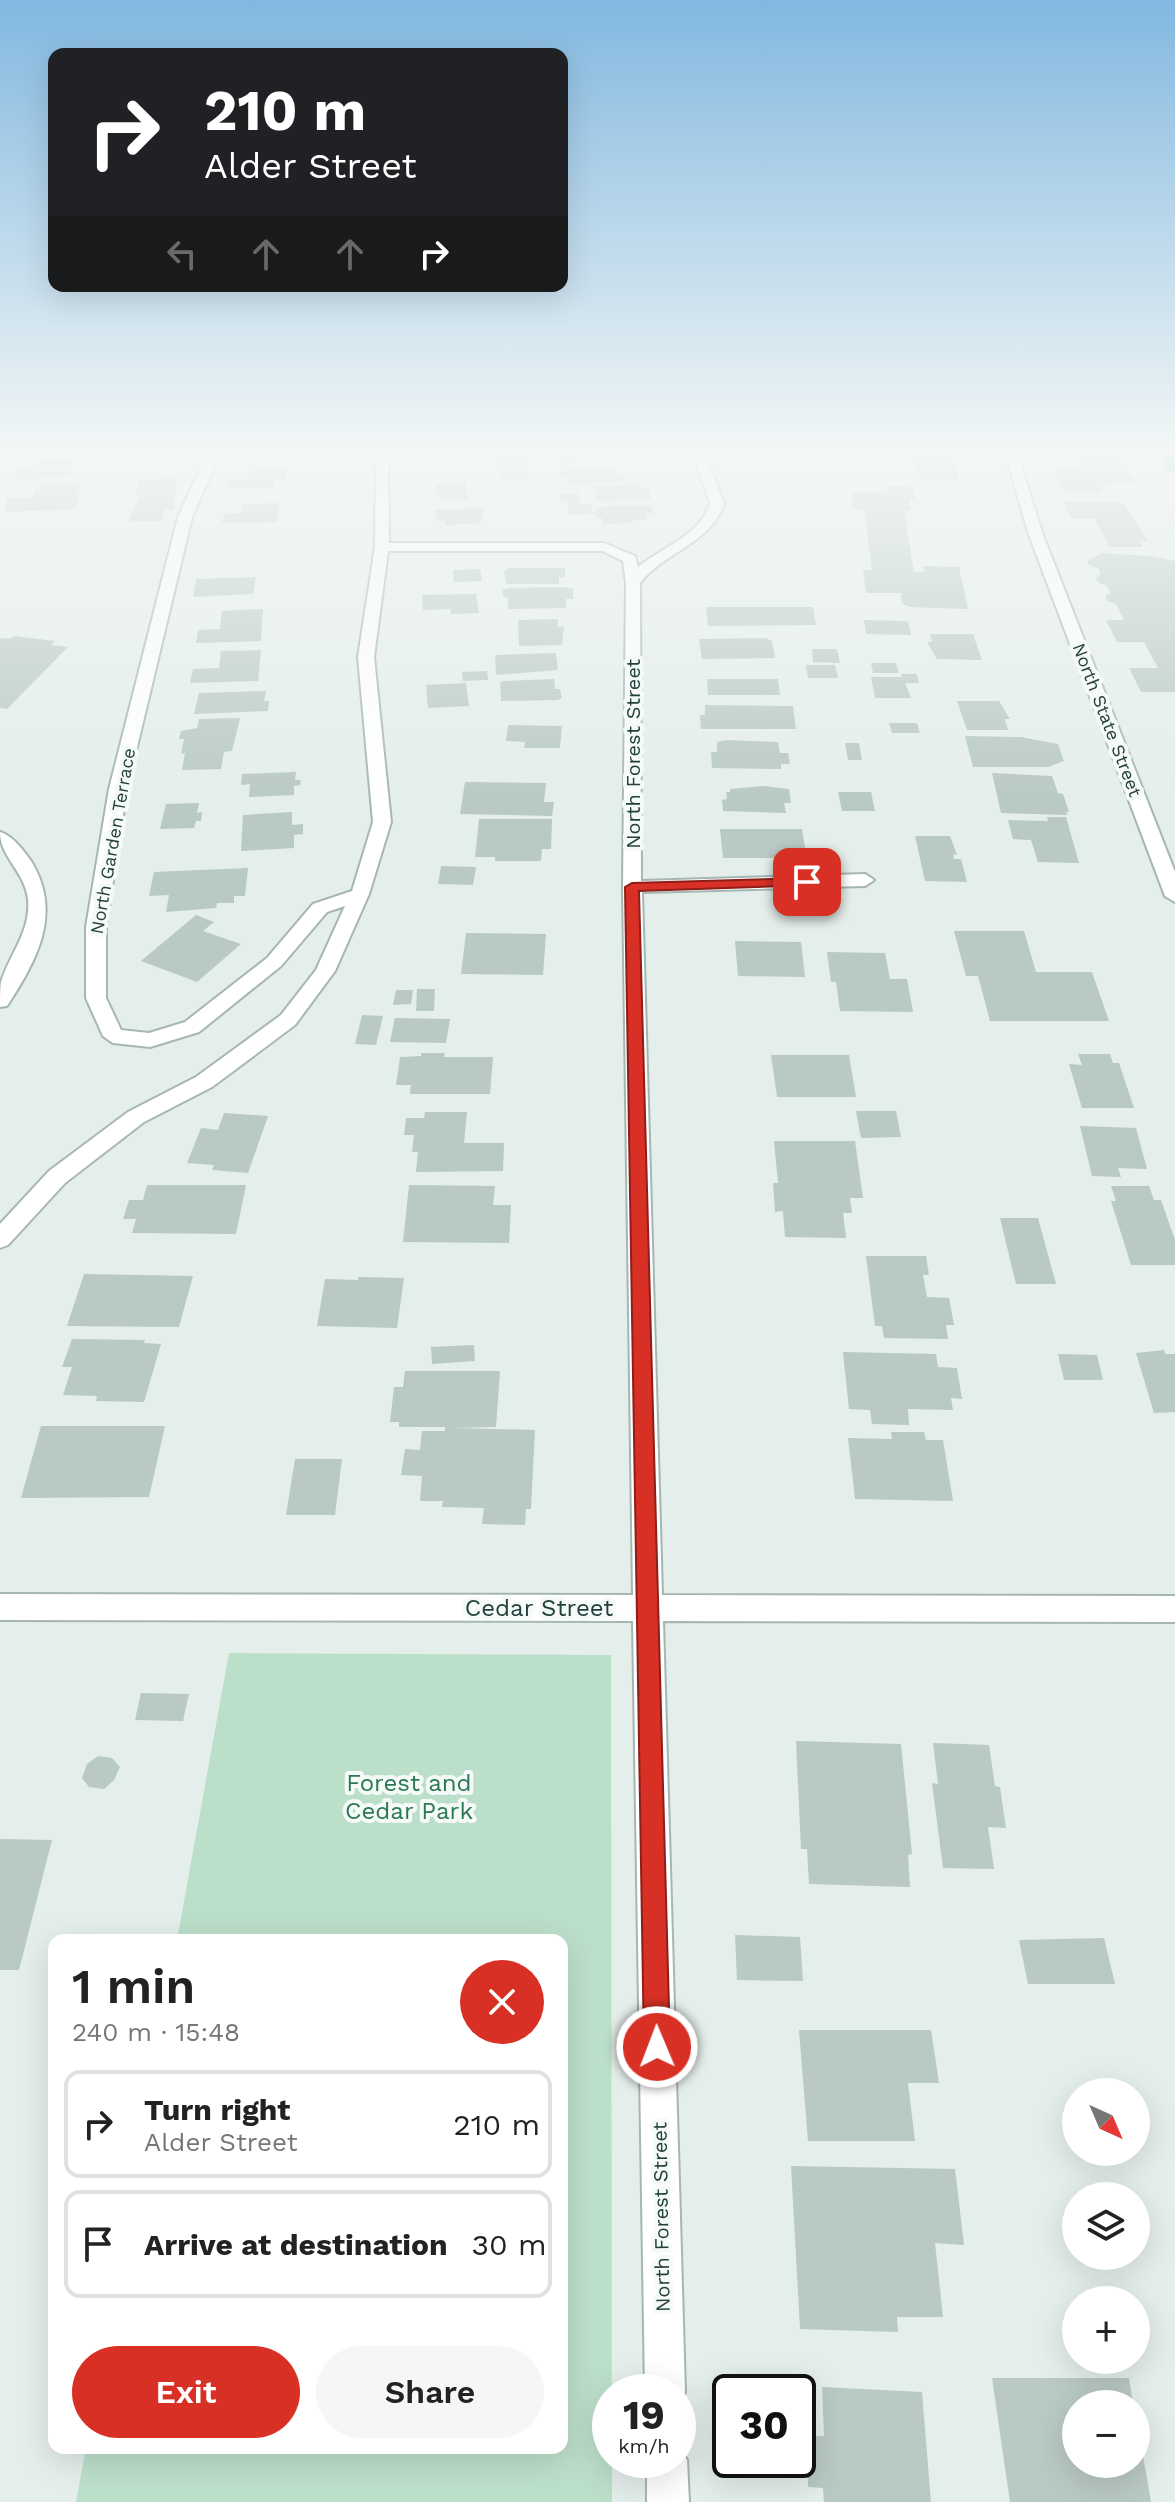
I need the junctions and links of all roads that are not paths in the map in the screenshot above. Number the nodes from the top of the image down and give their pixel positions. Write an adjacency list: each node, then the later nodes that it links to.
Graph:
1 (172, 570): 10 (street, North Garden Terrace)
2 (379, 570): 10 (street)
3 (631, 570): 6 (street)
4 (645, 570): 6 (street)
5 (1049, 570): 11 (street, North State Street)
6 (633, 583): 9 (street, North Forest Street)
7 (0, 837): 12 (street)
8 (865, 880): 9 (street)
9 (632, 887): 15 (street, North Forest Street)
10 (360, 894): 13 (street)
11 (1175, 896)
12 (0, 1001)
13 (0, 1239)
14 (0, 1607): 15 (street, Cedar Street)
15 (647, 1608): 16 (street, Cedar Street); 17 (street, North Forest Street)
16 (1175, 1609)
17 (665, 2374)
18 (667, 2478): 19 (street)
19 (668, 2502)

